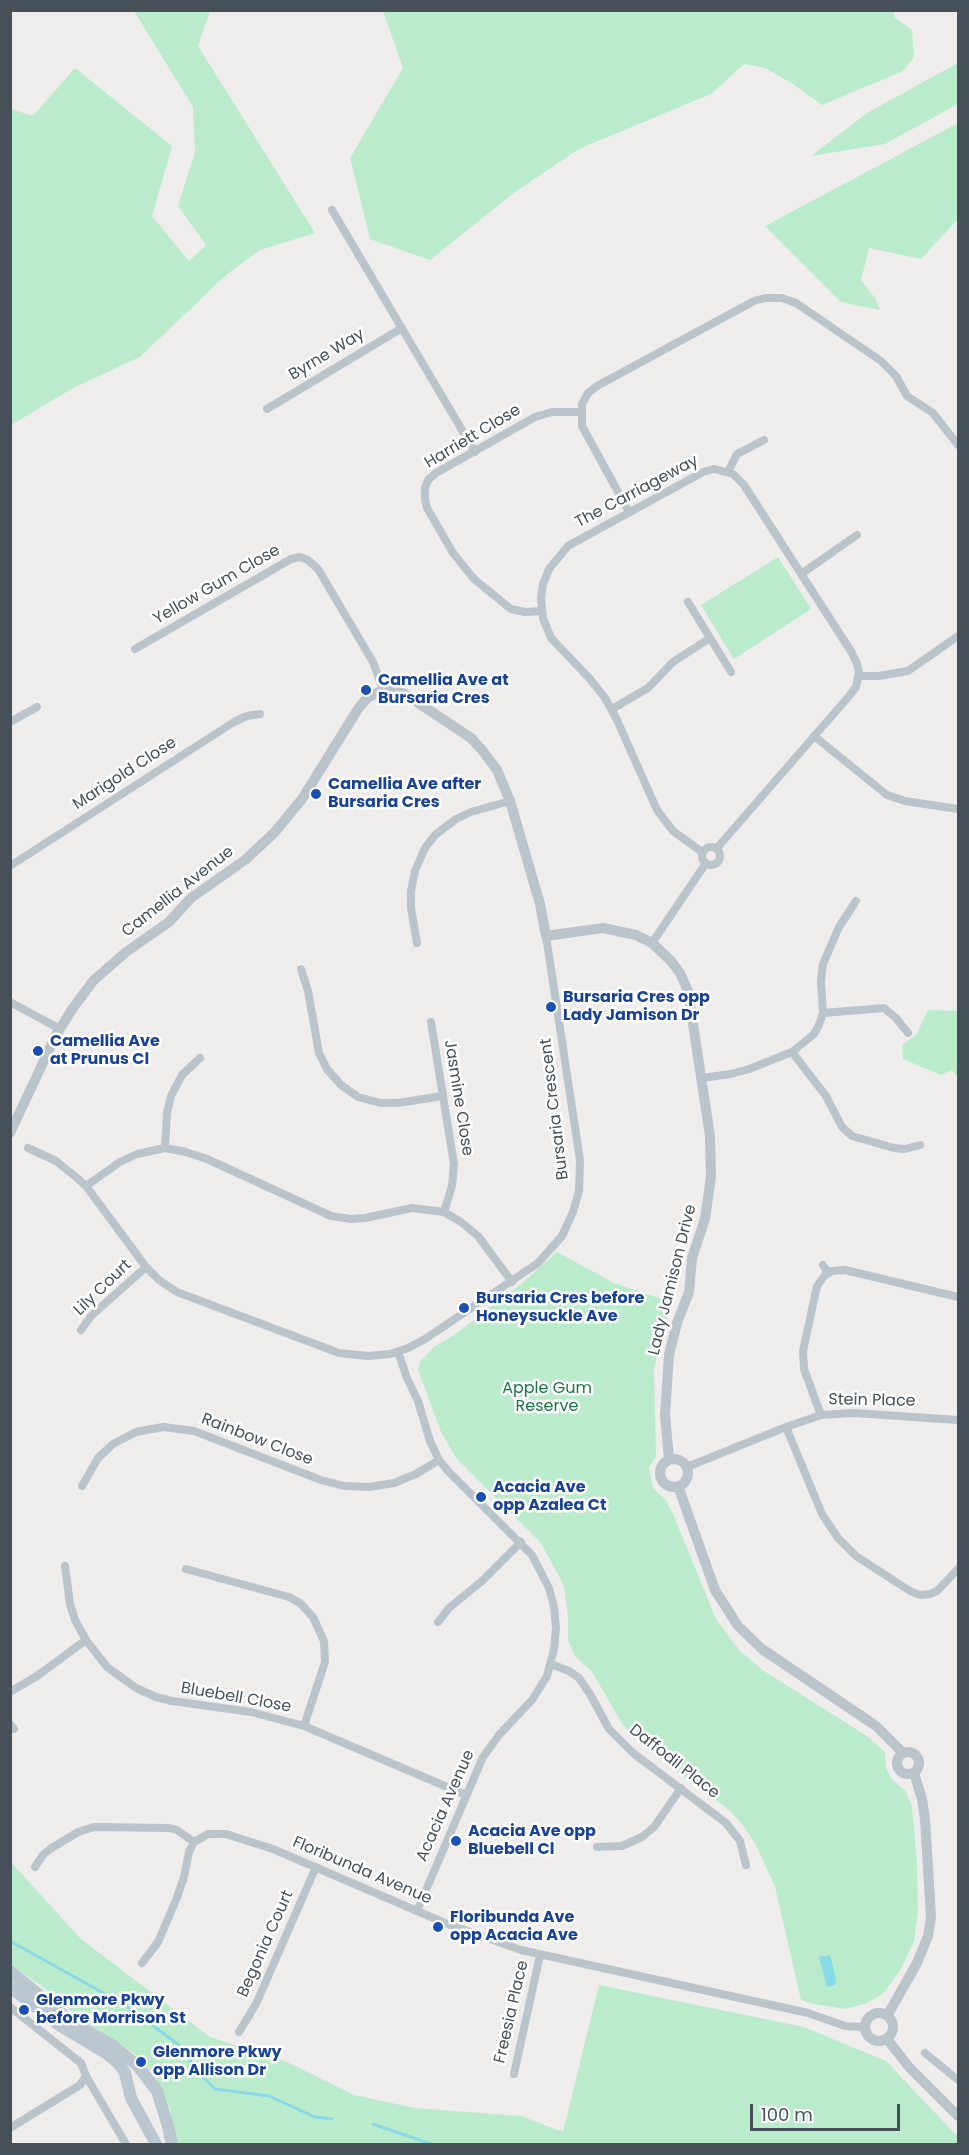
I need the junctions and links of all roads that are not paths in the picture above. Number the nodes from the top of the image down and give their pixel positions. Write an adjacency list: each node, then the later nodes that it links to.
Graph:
1 (332, 210): 2 (street)
2 (402, 328): 3 (street, Byrne Way); 7 (street)
3 (267, 409)
4 (581, 412): 6 (street); 7 (street, Harriett Close); 9 (street)
5 (764, 440): 8 (street)
6 (958, 445)
7 (474, 452): 13 (street, Harriett Close)
8 (728, 472): 9 (street, The Carriageway); 11 (street)
9 (629, 512): 13 (street, The Carriageway)
10 (857, 535): 11 (street)
11 (801, 574): 18 (street)
12 (688, 602): 15 (street)
13 (542, 611): 21 (street, The Carriageway)
14 (958, 636): 18 (street)
15 (710, 638): 17 (street); 21 (street)
16 (135, 649): 19 (street, Yellow Gum Close)
17 (731, 672)
18 (858, 676): 24 (street)
19 (383, 690): 25 (street, Bursaria Crescent); 39 (street, Camellia Avenue)
20 (37, 707): 23 (street)
21 (612, 710): 28 (street, The Carriageway)
22 (260, 714): 30 (street, Marigold Close)
23 (10, 723)
24 (814, 736): 26 (street); 27 (street)
25 (510, 801): 32 (street, Bursaria Crescent); 33 (street)
26 (958, 809)
27 (717, 848): 28 (street); 29 (street)
28 (702, 852): 29 (street)
29 (706, 863): 34 (street)
30 (10, 866)
31 (856, 901): 37 (street)
32 (546, 936): 34 (street, Lady Jamison Drive); 52 (street, Bursaria Crescent)
33 (417, 943)
34 (652, 943): 43 (street, Lady Jamison Drive)
35 (301, 969): 44 (street)
36 (10, 1002): 39 (street)
37 (823, 1013): 40 (street); 41 (street)
38 (431, 1022): 44 (street, Jasmine Close)
39 (60, 1029): 45 (street, Camellia Avenue)
40 (908, 1033)
41 (792, 1052): 43 (street); 46 (street)
42 (200, 1058): 48 (street)
43 (702, 1078): 59 (street, Lady Jamison Drive)
44 (442, 1096): 50 (street, Jasmine Close)
45 (10, 1133)
46 (920, 1145)
47 (28, 1148): 49 (street, Bursaria Crescent)
48 (165, 1148): 49 (street); 50 (street)
49 (86, 1186): 51 (street, Bursaria Crescent)
50 (444, 1212): 52 (street)
51 (146, 1267): 54 (street, Lily Court); 55 (street, Bursaria Crescent)
52 (512, 1282): 55 (street, Bursaria Crescent)
53 (958, 1297): 56 (street)
54 (81, 1330)
55 (398, 1352): 60 (street, Acacia Avenue)
56 (821, 1415): 57 (street, Stein Place); 58 (street, Stein Place)
57 (958, 1420)
58 (786, 1427): 61 (street, Stein Place); 67 (street)
59 (669, 1459): 61 (street); 63 (street)
60 (440, 1460): 62 (street, Rainbow Close); 64 (street, Acacia Avenue)
61 (687, 1467): 63 (street)
62 (82, 1486)
63 (678, 1486): 73 (street)
64 (521, 1542): 68 (street); 70 (street, Acacia Avenue)
65 (65, 1566): 69 (street, Bluebell Close)
66 (186, 1569): 72 (street)
67 (958, 1569)
68 (438, 1622)
69 (86, 1640): 71 (street); 72 (street, Bluebell Close)
70 (551, 1664): 75 (street, Daffodil Place); 76 (street, Acacia Avenue)
71 (10, 1692)
72 (304, 1726): 76 (street, Bluebell Close)
73 (903, 1753): 74 (street); 74 (street)
74 (914, 1773): 88 (street)
75 (681, 1788): 78 (street); 79 (street, Daffodil Place)
76 (466, 1795): 82 (street, Acacia Avenue)
77 (194, 1842): 80 (street); 81 (street, Floribunda Avenue); 84 (street)
78 (597, 1847)
79 (746, 1865)
80 (35, 1867)
81 (316, 1867): 82 (street, Floribunda Avenue); 90 (street, Begonia Court)
82 (417, 1911): 83 (street, Floribunda Avenue)
83 (540, 1955): 89 (street, Floribunda Avenue); 93 (street, Freesia Place)
84 (142, 1962)
85 (10, 1971): 100 (main road)
86 (10, 1987): 99 (main road)
87 (10, 2007): 94 (street)
88 (887, 2016): 89 (street); 91 (street)
89 (866, 2027): 91 (street)
90 (239, 2032)
91 (887, 2039): 96 (street)
92 (924, 2053): 95 (street)
93 (513, 2074)
94 (86, 2076): 97 (street); 98 (street)
95 (958, 2080)
96 (958, 2116)
97 (10, 2128)
98 (126, 2145)
99 (156, 2145)
100 (172, 2145)

